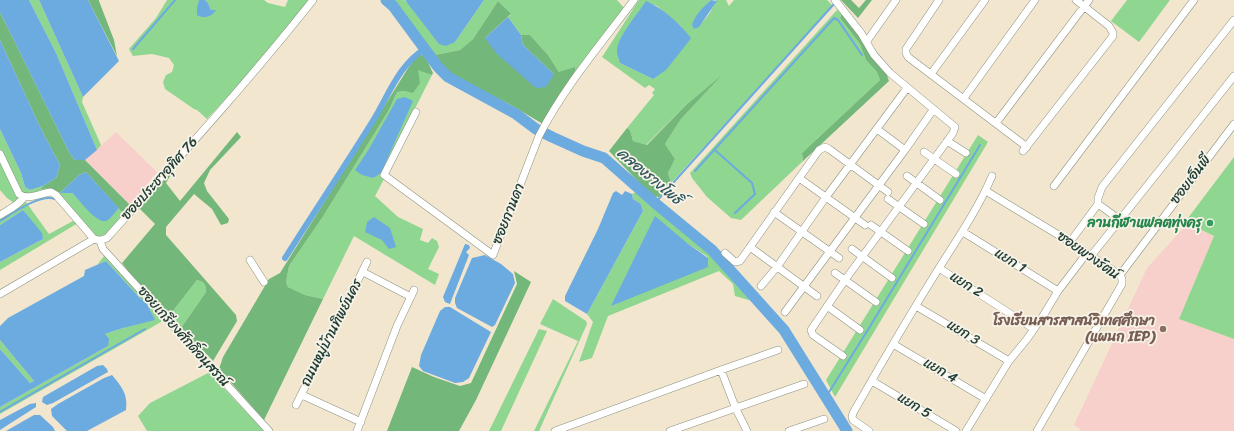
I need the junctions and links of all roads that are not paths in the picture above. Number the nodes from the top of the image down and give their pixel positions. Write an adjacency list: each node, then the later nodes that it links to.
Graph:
1 (314, 0): 52 (street, ซอยประชาอุทิศ 76)
2 (634, 0): 18 (street, ซอยกานดา)
3 (835, 0): 12 (street)
4 (896, 0): 12 (street)
5 (939, 0): 13 (street)
6 (985, 0): 13 (street)
7 (1035, 0): 16 (street)
8 (1076, 0): 10 (street)
9 (1194, 0): 35 (street)
10 (1087, 3): 19 (street); 19 (street)
11 (1234, 20): 42 (street)
12 (867, 41): 15 (street)
13 (931, 74): 16 (street)
14 (1234, 76): 47 (street)
15 (907, 88): 17 (street); 21 (street)
16 (964, 98): 19 (street)
17 (933, 110): 22 (street); 23 (street)
18 (416, 112)
19 (996, 123)
20 (1234, 124): 68 (street, ซอยเอ็นพี)
21 (876, 129): 23 (street); 28 (street)
22 (947, 141): 25 (street); 27 (street)
23 (905, 150): 34 (street)
24 (924, 152): 27 (street)
25 (966, 153)
26 (0, 154): 38 (street)
27 (934, 159): 29 (street); 33 (street)
28 (850, 164): 32 (street); 34 (street); 39 (street)
29 (956, 174)
30 (907, 176): 33 (street)
31 (992, 176): 36 (street)
32 (799, 178): 39 (street); 44 (street)
33 (917, 183): 41 (street); 43 (street)
34 (879, 185): 37 (street); 46 (street)
35 (1054, 186)
36 (986, 191): 51 (street); 53 (street, ซอยพวงรัตน์)
37 (888, 192)
38 (24, 197): 45 (street); 52 (street)
39 (826, 197): 46 (street); 49 (street)
40 (888, 200): 43 (street)
41 (940, 200)
42 (1098, 204): 47 (street); 53 (street)
43 (899, 207): 48 (street); 50 (street)
44 (774, 212): 49 (street); 54 (street)
45 (0, 215)
46 (854, 218): 50 (street); 58 (street)
47 (1120, 220): 59 (street)
48 (924, 224)
49 (802, 231): 58 (street); 64 (street)
50 (882, 232): 56 (street); 60 (street)
51 (963, 232): 65 (street); 74 (street, แยก 1)
52 (97, 240): 75 (street, ซอยประชาอุทิศ 76); 97 (street, ซอยเกรียงศักดิ์อนุสรณ์)
53 (1070, 242): 59 (street, ซอยพวงรัตน์)
54 (750, 247): 57 (street); 64 (street)
55 (852, 249): 60 (street)
56 (908, 251)
57 (725, 252)
58 (830, 252): 61 (street); 73 (street)
59 (1089, 255): 68 (street, ซอยพวงรัตน์); 74 (street)
60 (863, 257): 69 (street); 70 (street)
61 (839, 258)
62 (250, 260): 71 (street)
63 (367, 262): 66 (street, ถนนหมู่บ้านทิพย์นคร)
64 (777, 266): 72 (street); 73 (street)
65 (939, 268): 79 (street); 81 (street, แยก 2)
66 (363, 272): 90 (street, ถนนหมู่บ้านทิพย์นคร); 95 (street, ถนนหมู่บ้านทิพย์นคร)
67 (835, 273): 70 (street)
68 (1120, 275): 107 (street, ซอยพวงรัตน์)
69 (892, 278)
70 (845, 280): 77 (street); 78 (street)
71 (264, 282)
72 (761, 286)
73 (804, 287): 76 (street); 80 (street)
74 (1058, 290): 81 (street)
75 (0, 294)
76 (817, 296)
77 (876, 302)
78 (827, 306): 82 (street); 85 (street)
79 (916, 306): 83 (street); 86 (street, แยก 3)
80 (785, 312)
81 (1034, 328): 86 (street)
82 (860, 330)
83 (893, 344): 88 (street); 91 (street, แยก 4)
84 (778, 350): 87 (street)
85 (843, 356)
86 (1009, 361): 91 (street)
87 (721, 370): 93 (street); 96 (street)
88 (872, 381): 104 (street); 105 (street, แยก 5)
89 (804, 384): 93 (street)
90 (302, 395): 92 (street, ถนนหมู่บ้านทิพย์นคร); 95 (street, ถนนหมู่บ้านทิพย์นคร)
91 (986, 398): 106 (street)
92 (296, 405)
93 (736, 409): 101 (street); 102 (street)
94 (824, 419): 103 (street)
95 (361, 422): 98 (street, ถนนหมู่บ้านทิพย์นคร)
96 (579, 423): 99 (street); 100 (street)
97 (269, 431)
98 (357, 431)
99 (555, 431)
100 (580, 431)
101 (670, 431)
102 (747, 431)
103 (789, 431)
104 (869, 431)
105 (956, 431)
106 (966, 431)
107 (1037, 431)

